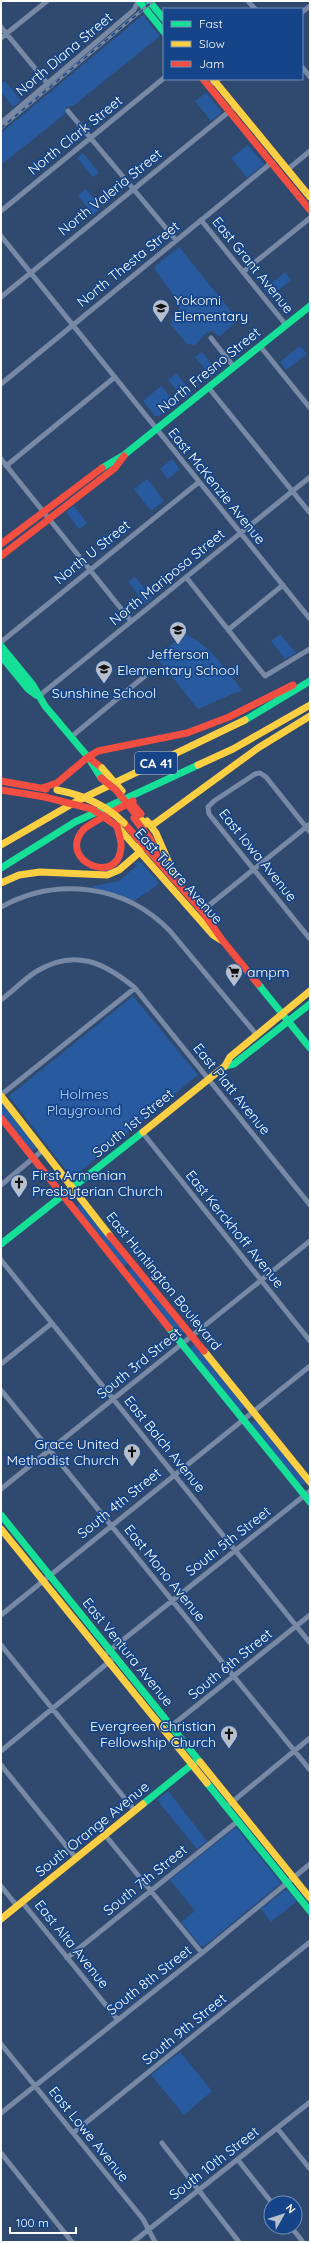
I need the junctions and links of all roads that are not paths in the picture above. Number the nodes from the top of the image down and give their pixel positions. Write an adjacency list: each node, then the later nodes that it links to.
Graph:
1 (47, 1): 7 (street)
2 (139, 1): 6 (main road); 13 (street, North Diana Street)
3 (149, 1): 4 (main road)
4 (163, 18)
5 (1, 27): 7 (street)
6 (163, 31)
7 (6, 34): 8 (street); 13 (street)
8 (1, 38)
9 (303, 68): 10 (street)
10 (310, 76)
11 (163, 79): 18 (street, North Clark Street)
12 (214, 81): 14 (main road); 16 (main road)
13 (48, 84): 17 (street, North Diana Street)
14 (235, 106): 16 (street, North Valeria Street); 21 (main road)
15 (68, 110): 18 (street)
16 (229, 112): 20 (main road); 22 (street, North Valeria Street)
17 (1, 123)
18 (91, 137): 22 (street); 25 (street, North Clark Street)
19 (310, 151): 21 (street)
20 (271, 163): 24 (main road); 27 (street, North Thesta Street)
21 (287, 170): 23 (main road)
22 (134, 188): 29 (street); 31 (street, North Valeria Street)
23 (310, 197)
24 (310, 210)
25 (1, 211)
26 (310, 218): 30 (street)
27 (201, 220): 29 (street, North Thesta Street); 30 (street, East Grant Avenue)
28 (1, 236): 31 (street, East McKenzie Avenue)
29 (176, 240): 34 (street, North Thesta Street)
30 (243, 272): 35 (street, East Grant Avenue)
31 (31, 273): 32 (street, North Valeria Street); 34 (street, East McKenzie Avenue)
32 (1, 297)
33 (310, 306): 35 (main road, North Fresno Street)
34 (73, 325): 39 (street, East McKenzie Avenue); 40 (street, North Thesta Street)
35 (286, 325): 37 (main road, North Fresno Street)
36 (211, 338): 38 (street)
37 (260, 346): 38 (main road, North Fresno Street); 42 (street)
38 (234, 367): 41 (main road, North Fresno Street)
39 (115, 377): 43 (street, East McKenzie Avenue); 46 (street)
40 (1, 384)
41 (208, 388): 43 (main road, North Fresno Street); 49 (street)
42 (310, 408)
43 (156, 429): 44 (main road, North Fresno Street); 48 (street, East McKenzie Avenue)
44 (124, 455): 50 (main road, North Fresno Street); 52 (main road, North Fresno Street)
45 (1, 460): 46 (street)
46 (6, 466): 50 (street)
47 (310, 477): 49 (street, North Mariposa Street)
48 (199, 482): 53 (street, East McKenzie Avenue); 56 (street, North U Street)
49 (292, 491): 51 (street); 53 (street, North Mariposa Street)
50 (43, 512): 52 (street); 54 (main road, North Fresno Street)
51 (310, 513)
52 (49, 519): 55 (main road, North Fresno Street); 56 (street)
53 (240, 533): 57 (street, North Mariposa Street); 58 (street, East McKenzie Avenue)
54 (1, 544)
55 (1, 556)
56 (90, 569): 60 (street); 62 (street, North U Street)
57 (186, 577): 60 (street, North Mariposa Street); 61 (street)
58 (282, 585): 59 (street, East McKenzie Avenue); 61 (street)
59 (310, 619)
60 (132, 621): 70 (street, North Mariposa Street)
61 (228, 630): 64 (street)
62 (1, 642)
63 (1, 646): 68 (main road)
64 (310, 649)
65 (1, 656): 68 (main road); 70 (main road)
66 (146, 675): 73 (street)
67 (310, 676): 74 (main road)
68 (27, 678): 70 (main road)
69 (310, 681): 85 (main road, CA 41)
70 (39, 696): 73 (main road)
71 (310, 706): 75 (main road, CA 41)
72 (310, 716): 80 (main road)
73 (71, 737): 74 (main road)
74 (88, 757): 77 (main road); 79 (main road, bridge); 79 (main road, bridge)
75 (203, 764): 82 (main road); 88 (main road, CA 41)
76 (1, 781): 77 (main road)
77 (42, 788): 82 (main road, bridge)
78 (1, 790): 82 (main road, bridge)
79 (137, 816): 80 (main road); 87 (main road)
80 (150, 825): 92 (main road)
81 (308, 825): 83 (street); 89 (street); 89 (street, East Iowa Avenue)
82 (120, 826): 84 (main road, East Tulare Avenue); 86 (main road, East Tulare Avenue)
83 (310, 832)
84 (141, 842): 86 (main road); 87 (main road, East Tulare Avenue)
85 (1, 845)
86 (140, 852): 90 (main road, East Tulare Avenue); 91 (main road)
87 (159, 863): 90 (main road); 92 (main road, East Tulare Avenue)
88 (1, 868)
89 (254, 870): 94 (street); 95 (street, East Iowa Avenue)
90 (164, 881): 94 (main road, East Tulare Avenue)
91 (1, 883)
92 (180, 886): 94 (main road, East Tulare Avenue)
93 (1, 906): 103 (street)
94 (200, 914): 96 (main road, East Tulare Avenue); 96 (main road, East Tulare Avenue)
95 (310, 939)
96 (223, 941): 101 (main road, East Tulare Avenue)
97 (135, 988): 99 (street, East Platt Avenue); 106 (street, East Platt Avenue); 107 (street)
98 (310, 991): 101 (main road, South 1st Street)
99 (1, 1000)
100 (310, 1004): 102 (main road, South 1st Street)
101 (282, 1014): 102 (main road, East Tulare Avenue); 103 (main road, South 1st Street)
102 (288, 1022): 104 (main road, East Tulare Avenue); 105 (main road, South 1st Street)
103 (256, 1034): 105 (main road, South 1st Street)
104 (310, 1048)
105 (225, 1066): 106 (main road, South 1st Street)
106 (208, 1079): 109 (main road, South 1st Street); 115 (street, East Platt Avenue)
107 (1, 1096): 110 (main road, East Huntington Boulevard)
108 (1, 1118): 111 (main road, East Huntington Boulevard)
109 (142, 1132): 113 (main road, South 1st Street); 121 (street, East Kerckhoff Avenue)
110 (43, 1150): 111 (street); 113 (main road, East Huntington Boulevard)
111 (33, 1159): 112 (street); 114 (main road, East Huntington Boulevard)
112 (1, 1185)
113 (72, 1188): 114 (main road, South 1st Street); 119 (main road, East Huntington Boulevard)
114 (62, 1196): 117 (main road, South 1st Street); 120 (main road, East Huntington Boulevard)
115 (310, 1205)
116 (310, 1241): 121 (street, South 3rd Street)
117 (1, 1244)
118 (1, 1260): 122 (street, East Balch Avenue)
119 (133, 1263): 120 (main road); 123 (main road, East Huntington Boulevard)
120 (123, 1271): 125 (main road, East Huntington Boulevard)
121 (261, 1280): 123 (street, South 3rd Street); 124 (street, East Kerckhoff Avenue)
122 (52, 1324): 126 (street); 129 (street, East Balch Avenue)
123 (192, 1336): 125 (street, South 3rd Street); 130 (main road, East Huntington Boulevard)
124 (310, 1341)
125 (182, 1344): 129 (street, South 3rd Street); 131 (main road, East Huntington Boulevard)
126 (1, 1364)
127 (310, 1366): 130 (street, South 4th Street)
128 (1, 1390): 132 (street, East Mono Avenue)
129 (114, 1400): 132 (street, South 3rd Street); 133 (street, East Balch Avenue)
130 (253, 1412): 131 (street, South 4th Street); 134 (main road, East Huntington Boulevard)
131 (243, 1420): 133 (street, South 4th Street); 136 (main road, East Huntington Boulevard)
132 (50, 1450): 135 (street, South 3rd Street); 139 (street, East Mono Avenue)
133 (174, 1474): 139 (street, South 4th Street); 141 (street, East Balch Avenue)
134 (310, 1482)
135 (1, 1489)
136 (307, 1493): 137 (main road, East Huntington Boulevard); 141 (street, South 5th Street)
137 (310, 1502)
138 (1, 1515): 142 (main road, East Ventura Avenue)
139 (111, 1526): 142 (street, South 4th Street); 144 (street, East Mono Avenue)
140 (1, 1529): 143 (main road, East Ventura Avenue)
141 (235, 1550): 144 (street, South 5th Street); 147 (street, East Balch Avenue)
142 (49, 1575): 143 (street, South 4th Street); 150 (main road, East Ventura Avenue)
143 (42, 1580): 145 (street, South 4th Street); 151 (main road, East Ventura Avenue)
144 (172, 1601): 150 (street, South 5th Street); 154 (street, East Mono Avenue)
145 (1, 1615)
146 (310, 1615): 147 (street, South 6th Street)
147 (296, 1626): 148 (street, East Balch Avenue); 154 (street, South 6th Street)
148 (310, 1643)
149 (1, 1645): 155 (street)
150 (110, 1650): 151 (street, South 5th Street); 152 (main road, East Ventura Avenue)
151 (104, 1655): 153 (main road, East Ventura Avenue)
152 (116, 1657): 153 (street); 156 (main road, East Ventura Avenue)
153 (109, 1662): 155 (street); 157 (main road, East Ventura Avenue)
154 (233, 1676): 156 (street, South 6th Street); 160 (street, East Mono Avenue)
155 (53, 1709): 159 (street); 167 (street)
156 (171, 1726): 157 (street, South 6th Street); 161 (main road, East Ventura Avenue)
157 (165, 1731): 163 (main road, East Ventura Avenue)
158 (310, 1738): 160 (street)
159 (1, 1751)
160 (294, 1751): 164 (street, East Mono Avenue); 165 (street)
161 (198, 1759): 163 (main road, South Orange Avenue); 165 (main road, East Ventura Avenue)
162 (1, 1765): 170 (street)
163 (192, 1765): 166 (main road, East Ventura Avenue); 167 (main road, South Orange Avenue)
164 (310, 1770)
165 (233, 1802): 166 (street); 172 (main road, East Ventura Avenue)
166 (226, 1807): 168 (main road, East Ventura Avenue)
167 (135, 1811): 169 (main road, South Orange Avenue)
168 (238, 1821): 173 (main road, East Ventura Avenue); 175 (street, South 7th Street)
169 (105, 1835): 170 (main road, South Orange Avenue); 175 (street)
170 (76, 1858): 177 (main road, South Orange Avenue)
171 (310, 1864): 172 (street, South 8th Street)
172 (294, 1877): 173 (street, South 8th Street); 176 (main road, East Ventura Avenue)
173 (287, 1883): 178 (main road, East Ventura Avenue); 181 (street, South 8th Street)
174 (1, 1886): 177 (street, East Alta Avenue)
175 (151, 1891): 181 (street); 182 (street, South 7th Street)
176 (310, 1898)
177 (20, 1904): 179 (main road, South Orange Avenue); 182 (street, East Alta Avenue)
178 (310, 1911)
179 (1, 1919)
180 (310, 1942): 189 (street, South 9th Street)
181 (202, 1953): 183 (street, South 8th Street)
182 (67, 1958): 183 (street, East Alta Avenue)
183 (118, 2020): 185 (street, South 8th Street)
184 (1, 2044): 185 (street, East Lowe Avenue)
185 (35, 2086): 187 (street, South 8th Street); 189 (street, East Lowe Avenue)
186 (310, 2102): 188 (street, South 10th Street)
187 (1, 2113)
188 (277, 2128): 192 (street, South 10th Street); 193 (street)
189 (73, 2133): 196 (street, East Lowe Avenue)
190 (162, 2143): 194 (street)
191 (1, 2153): 197 (street)
192 (238, 2160): 194 (street, South 10th Street); 195 (street)
193 (310, 2169)
194 (198, 2191): 196 (street, South 10th Street); 200 (street)
195 (266, 2195)
196 (148, 2230): 198 (street, South 10th Street); 199 (street, East Lowe Avenue)
197 (72, 2242)
198 (133, 2242)
199 (155, 2242)
200 (239, 2242)

